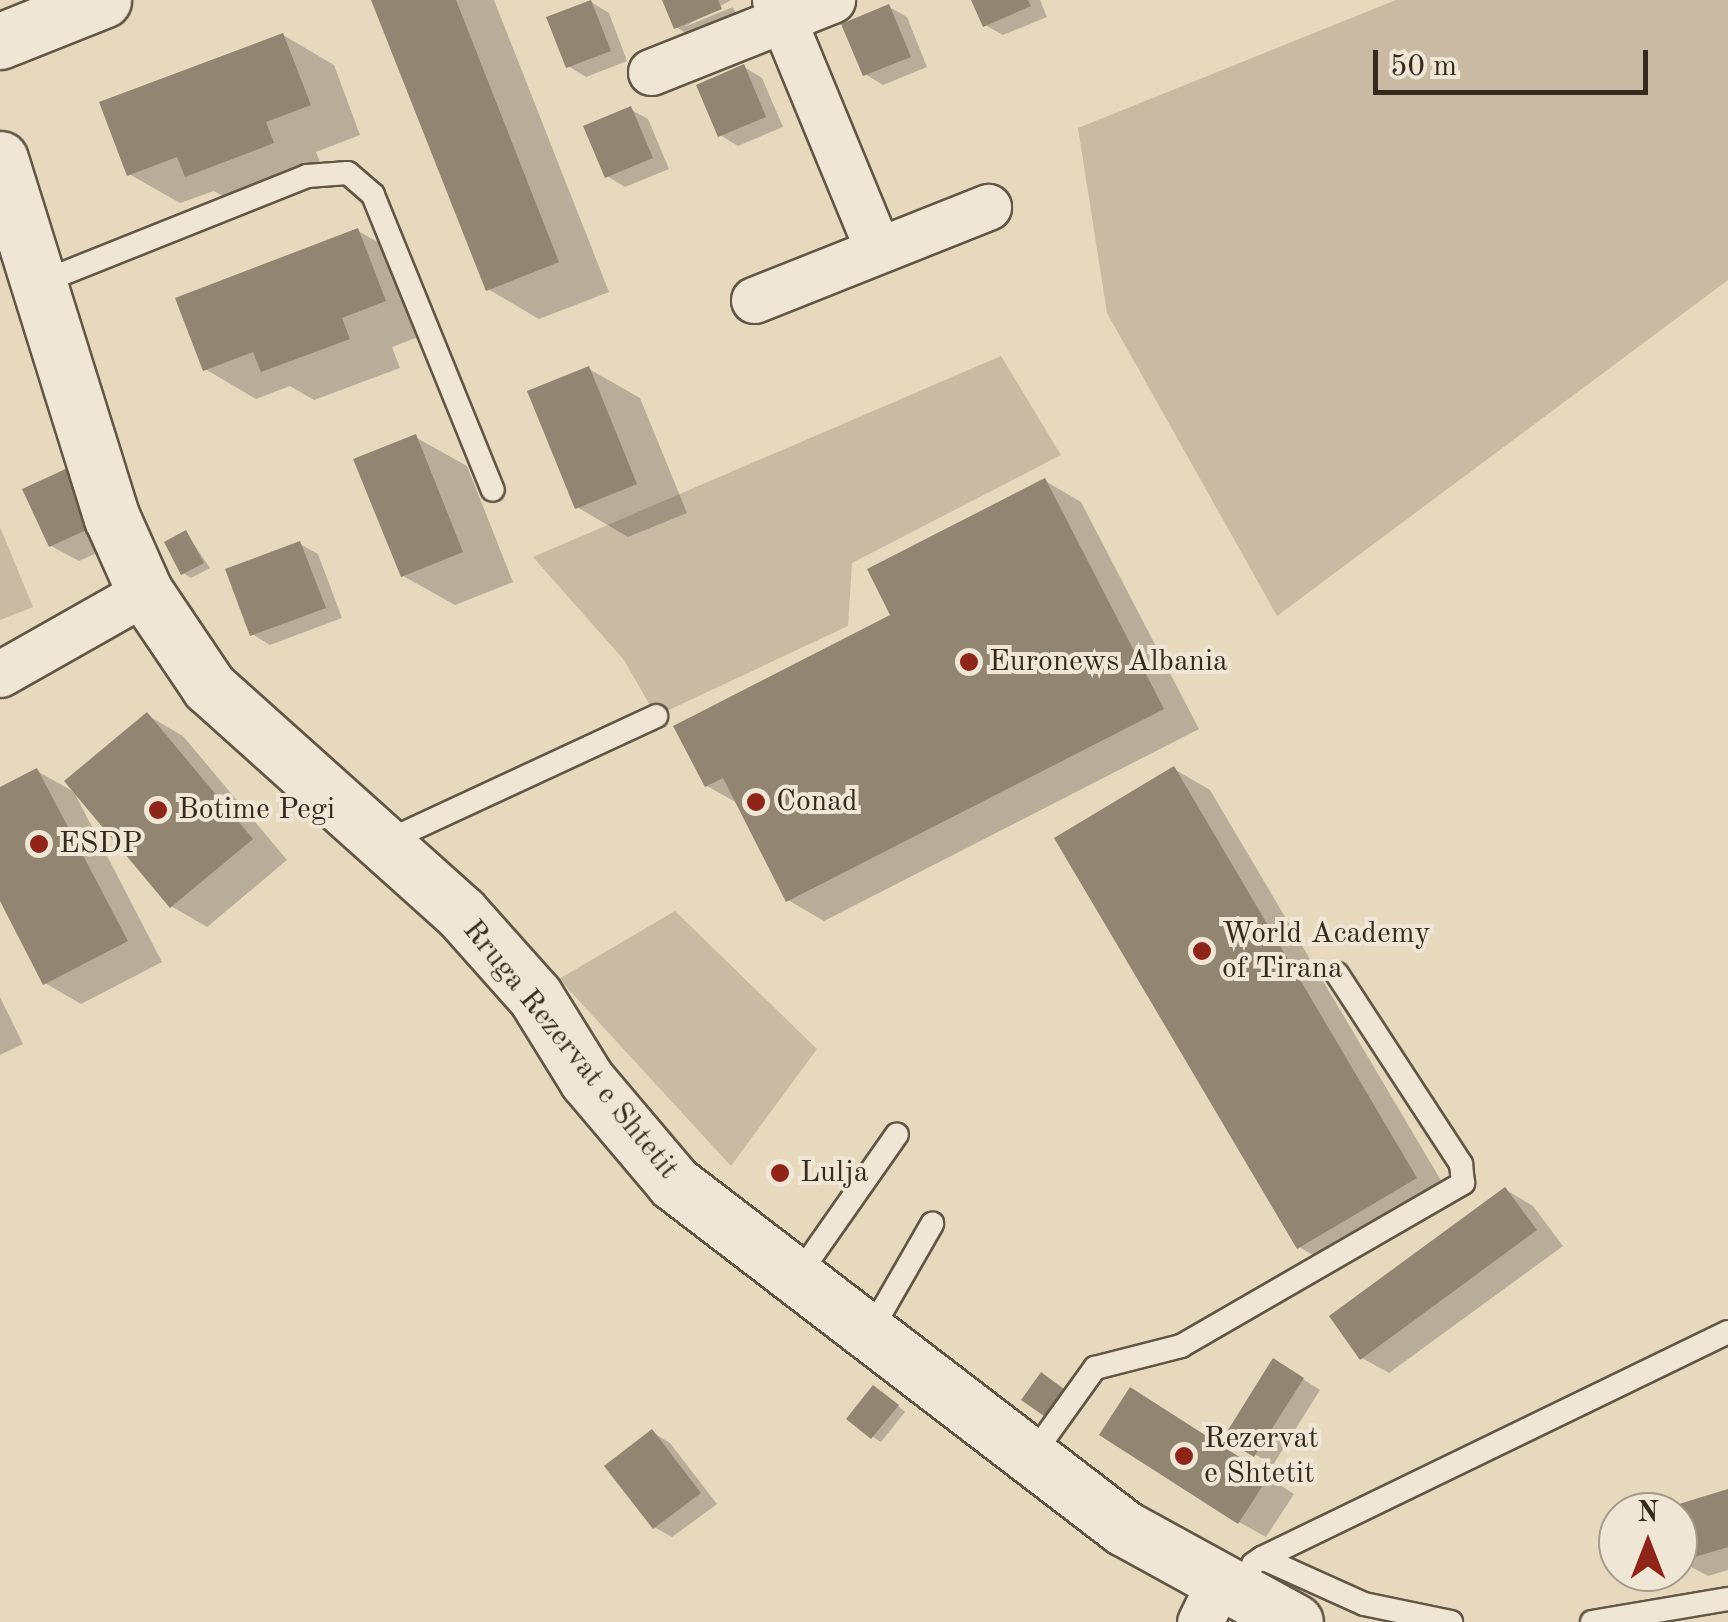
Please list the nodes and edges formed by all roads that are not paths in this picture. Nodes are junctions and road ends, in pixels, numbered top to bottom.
1 (103, 0) edge
2 (832, 0) edge
3 (779, 10) edge
4 (0, 41) edge
5 (652, 72) dead end
6 (0, 159) edge
7 (988, 207) dead end
8 (878, 250) junction
9 (37, 284) junction
10 (754, 300) dead end
11 (492, 490) dead end
12 (145, 592) junction
13 (0, 674) edge
14 (656, 716) dead end
15 (382, 843) junction
16 (1337, 974) dead end
17 (897, 1134) dead end
18 (932, 1224) dead end
19 (796, 1277) junction
20 (1728, 1332) edge
21 (868, 1335) junction
22 (1030, 1457) junction
23 (1233, 1582) edge
24 (1728, 1599) edge
25 (1295, 1622) edge
26 (1451, 1622) edge
27 (1592, 1622) edge

1 - 4 street
2 - 3 street
3 - 5 street
3 - 8 street
6 - 9 street, Rruga Rezervat e Shtetit
7 - 8 street
8 - 10 street
9 - 11 lane
9 - 12 street, Rruga Rezervat e Shtetit
12 - 13 street
12 - 15 street, Rruga Rezervat e Shtetit
14 - 15 lane
15 - 19 street, Rruga Rezervat e Shtetit
16 - 22 lane
17 - 19 lane
18 - 21 lane
19 - 21 street, Rruga Rezervat e Shtetit
20 - 23 lane
21 - 22 street, Rruga Rezervat e Shtetit
22 - 23 street, Rruga Rezervat e Shtetit
23 - 25 street
23 - 26 lane, Rruga Rezervat e Shtetit
24 - 27 lane

